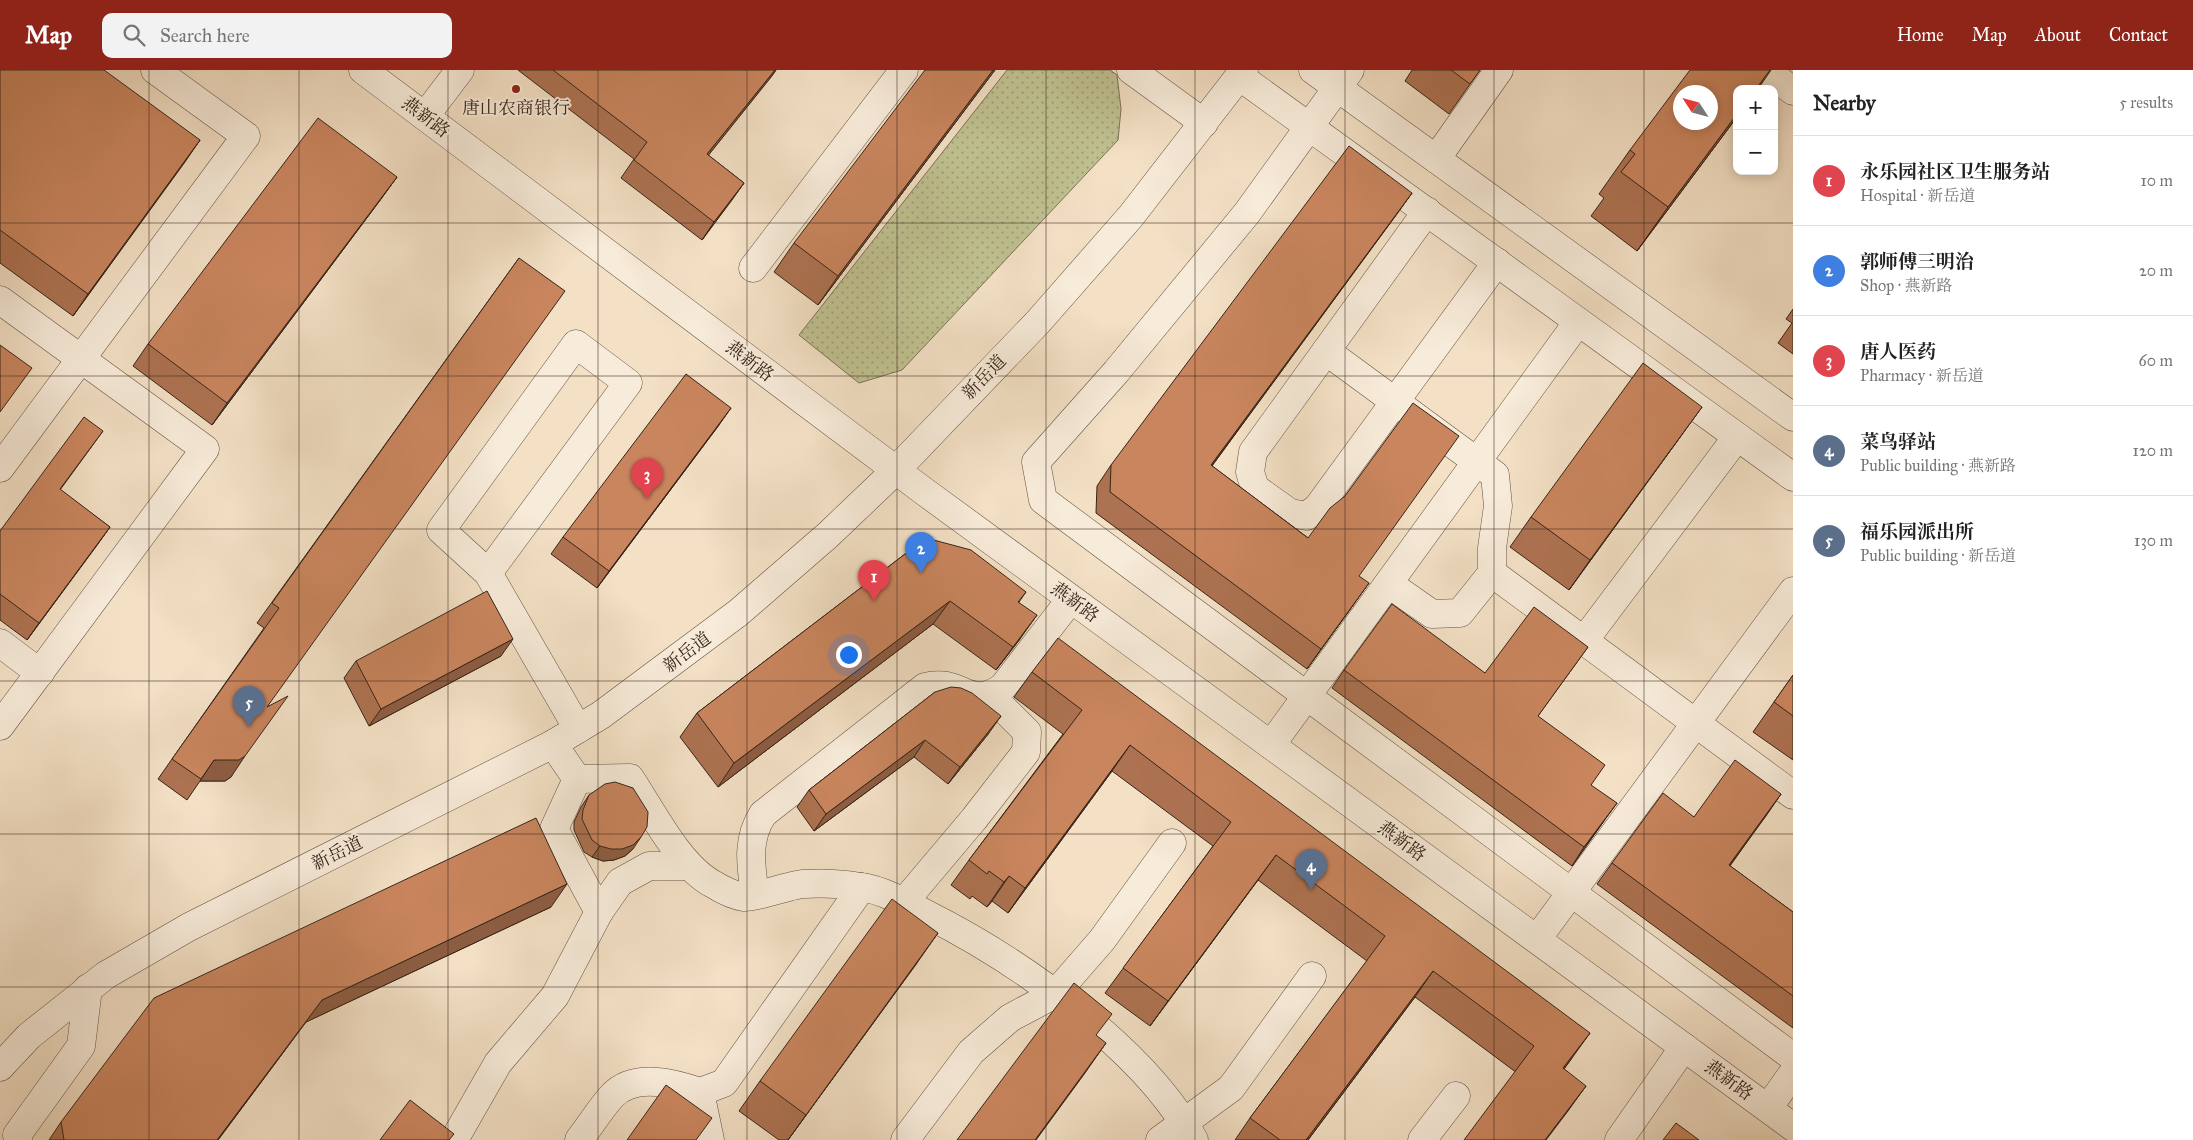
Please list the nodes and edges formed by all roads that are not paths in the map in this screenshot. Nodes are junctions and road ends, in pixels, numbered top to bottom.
1 (155, 70) edge
2 (362, 70) edge
3 (460, 70) edge
4 (904, 70) edge
5 (1131, 70) edge
6 (1313, 70) edge
7 (1499, 70) edge
8 (1765, 70) edge
9 (1242, 73) edge
10 (1343, 79) edge
11 (1793, 91) edge
12 (424, 116) junction
13 (1204, 123) junction
14 (1309, 127) junction
15 (1436, 159) junction
16 (1427, 211) junction
17 (1497, 262) junction
18 (753, 268) dead end
19 (0, 300) edge
20 (1578, 322) junction
21 (1326, 351) junction
22 (80, 359) junction
23 (1395, 401) junction
24 (1793, 417) edge
25 (1737, 437) junction
26 (1477, 461) junction
27 (0, 468) edge
28 (895, 471) junction
29 (1793, 477) edge
30 (488, 573) junction
31 (1492, 573) junction
32 (1389, 584) junction
33 (1793, 591) edge
34 (1071, 599) junction
35 (1583, 642) junction
36 (0, 643) edge
37 (40, 673) junction
38 (991, 696) junction
39 (1307, 696) junction
40 (1695, 724) junction
41 (0, 726) edge
42 (578, 729) junction
43 (553, 744) junction
44 (1272, 745) junction
45 (577, 779) junction
46 (1793, 795) edge
47 (1172, 844) dead end
48 (687, 866) junction
49 (862, 887) junction
50 (1572, 892) junction
51 (755, 895) junction
52 (904, 902) junction
53 (599, 912) junction
54 (1537, 939) junction
55 (1312, 976) dead end
56 (88, 988) junction
57 (1055, 994) junction
58 (1684, 1047) junction
59 (1793, 1057) edge
60 (0, 1067) edge
61 (1793, 1073) edge
62 (700, 1092) junction
63 (1456, 1096) dead end
64 (1768, 1108) junction
65 (1793, 1127) edge
66 (1190, 1131) edge
67 (18, 1140) edge
68 (454, 1140) edge
69 (579, 1140) edge
70 (710, 1140) edge
71 (905, 1140) edge
72 (1160, 1140) edge
73 (1422, 1140) edge
74 (1619, 1140) edge

1 - 22 street
2 - 12 street, 燕新路
3 - 12 street
4 - 18 street
5 - 13 street
6 - 10 street
7 - 15 street
8 - 11 street
9 - 13 street, 新岳道
9 - 14 street
10 - 14 street
10 - 15 street
12 - 28 street, 燕新路
13 - 28 street, 新岳道
14 - 16 street
14 - 39 street
15 - 24 street
16 - 17 street
16 - 21 street
17 - 20 street
17 - 23 street
19 - 22 street
20 - 25 street
20 - 26 street
21 - 23 street
21 - 23 street
22 - 27 street
22 - 37 street
23 - 26 street
25 - 29 street
25 - 35 street
26 - 31 street
26 - 32 street
28 - 34 street, 燕新路
28 - 42 street, 新岳道
30 - 30 street
30 - 42 street
31 - 32 street
31 - 35 street
32 - 39 street
33 - 40 street
34 - 38 street
34 - 44 street, 燕新路
35 - 40 street
36 - 37 street
37 - 41 street
38 - 51 street
38 - 52 street
39 - 44 street
39 - 50 street
40 - 46 street
40 - 50 street
42 - 43 street, 新岳道
43 - 45 street
43 - 56 street, 新岳道
44 - 54 street, 燕新路
45 - 48 street
45 - 53 street
47 - 57 street
48 - 51 street
48 - 53 street
49 - 51 street
49 - 52 street
49 - 62 street
50 - 54 street
50 - 59 street
52 - 57 street
53 - 68 street
54 - 58 street, 燕新路
55 - 66 street
56 - 60 street, 新岳道
56 - 67 street
57 - 66 street
57 - 71 street
58 - 64 street, 燕新路
58 - 74 street
61 - 64 street
62 - 69 street
62 - 70 street
63 - 73 street
64 - 65 street, 燕新路
66 - 72 street

